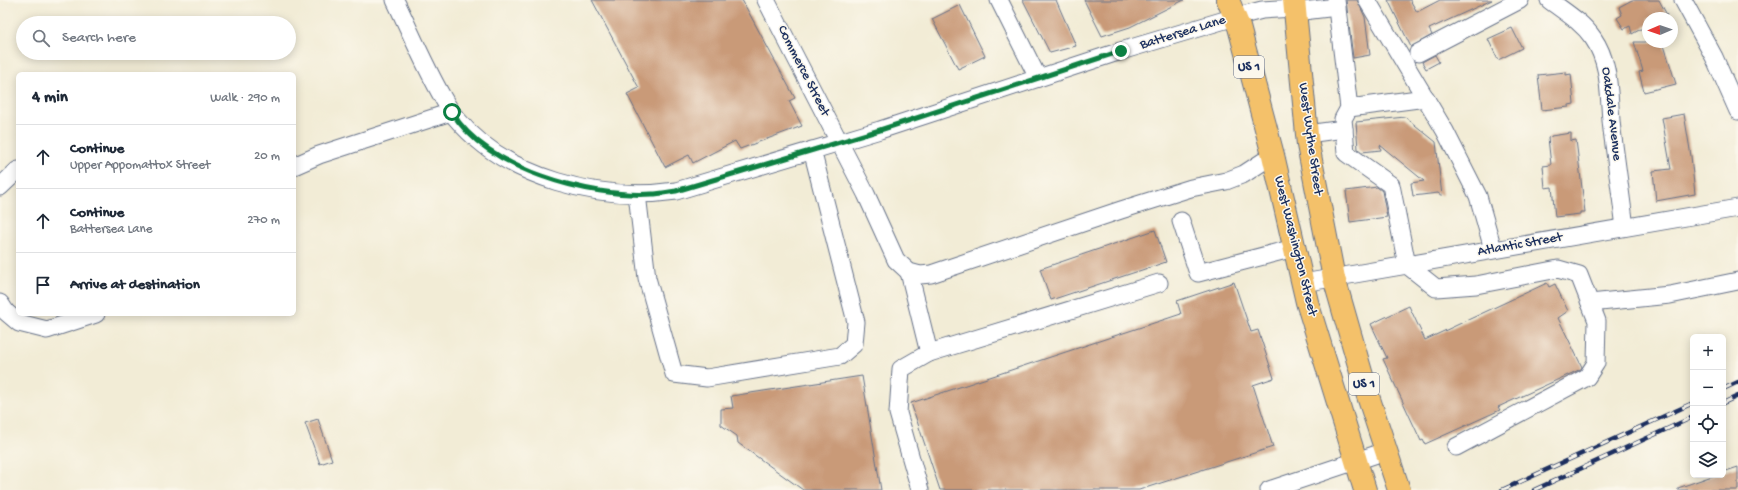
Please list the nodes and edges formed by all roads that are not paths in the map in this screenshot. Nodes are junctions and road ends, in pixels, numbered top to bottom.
1 (395, 0) edge
2 (766, 0) edge
3 (999, 0) edge
4 (1367, 0) edge
5 (1520, 0) edge
6 (1549, 0) edge
7 (1683, 0) edge
8 (1336, 4) edge
9 (1294, 7) edge
10 (1232, 8) edge
11 (1418, 53) dead end
12 (1038, 78) junction
13 (1426, 98) junction
14 (1349, 108) junction
15 (1738, 111) edge
16 (452, 112) junction
17 (1344, 129) junction
18 (1307, 134) junction
19 (840, 142) junction
20 (812, 150) junction
21 (1273, 156) junction
22 (296, 165) edge
23 (16, 172) edge
24 (0, 187) edge
25 (637, 194) junction
26 (1738, 208) edge
27 (1181, 221) dead end
28 (1625, 227) junction
29 (1294, 248) junction
30 (1493, 249) junction
31 (1407, 265) junction
32 (909, 272) junction
33 (1334, 278) junction
34 (1738, 281) edge
35 (1159, 283) dead end
36 (1303, 283) junction
37 (0, 303) edge
38 (1590, 303) junction
39 (90, 316) edge
40 (929, 353) junction
41 (1456, 446) dead end
42 (1386, 451) junction
43 (1355, 460) junction
44 (920, 490) edge
45 (1269, 490) edge
46 (1365, 490) edge
47 (1399, 490) edge

1 - 16 street, Battersea Lane
2 - 19 street, Commerce Street
3 - 12 street
4 - 13 street
5 - 11 street
6 - 28 street, Oakdale Avenue
7 - 15 street
8 - 9 street, Battersea Lane
8 - 14 street
9 - 10 street, Battersea Lane
9 - 18 main road, West Wythe Street / US 1
10 - 12 street, Battersea Lane
10 - 21 main road, West Washington Street / US 1
12 - 19 street, Battersea Lane
13 - 14 street
13 - 30 street
14 - 17 street
16 - 22 street
16 - 25 street, Battersea Lane
17 - 18 street
17 - 31 street
18 - 33 main road, West Wythe Street / US 1
19 - 20 street, Battersea Lane
19 - 32 street, Commerce Street
20 - 25 street, Battersea Lane
20 - 25 street
21 - 29 main road, West Washington Street / US 1
21 - 32 street
23 - 24 street
26 - 28 street, Atlantic Street
27 - 29 street
28 - 30 street, Atlantic Street
29 - 36 main road, West Washington Street / US 1
30 - 31 street, Atlantic Street
31 - 33 street, Atlantic Street
31 - 38 street
32 - 40 street
33 - 36 street, Atlantic Street
33 - 42 main road, US 1
34 - 38 street
35 - 40 street
36 - 43 main road, West Washington Street / US 1
37 - 39 street
38 - 41 street
40 - 44 street
42 - 43 street
42 - 47 main road, US 1
43 - 45 street
43 - 46 main road, West Washington Street / US 1

